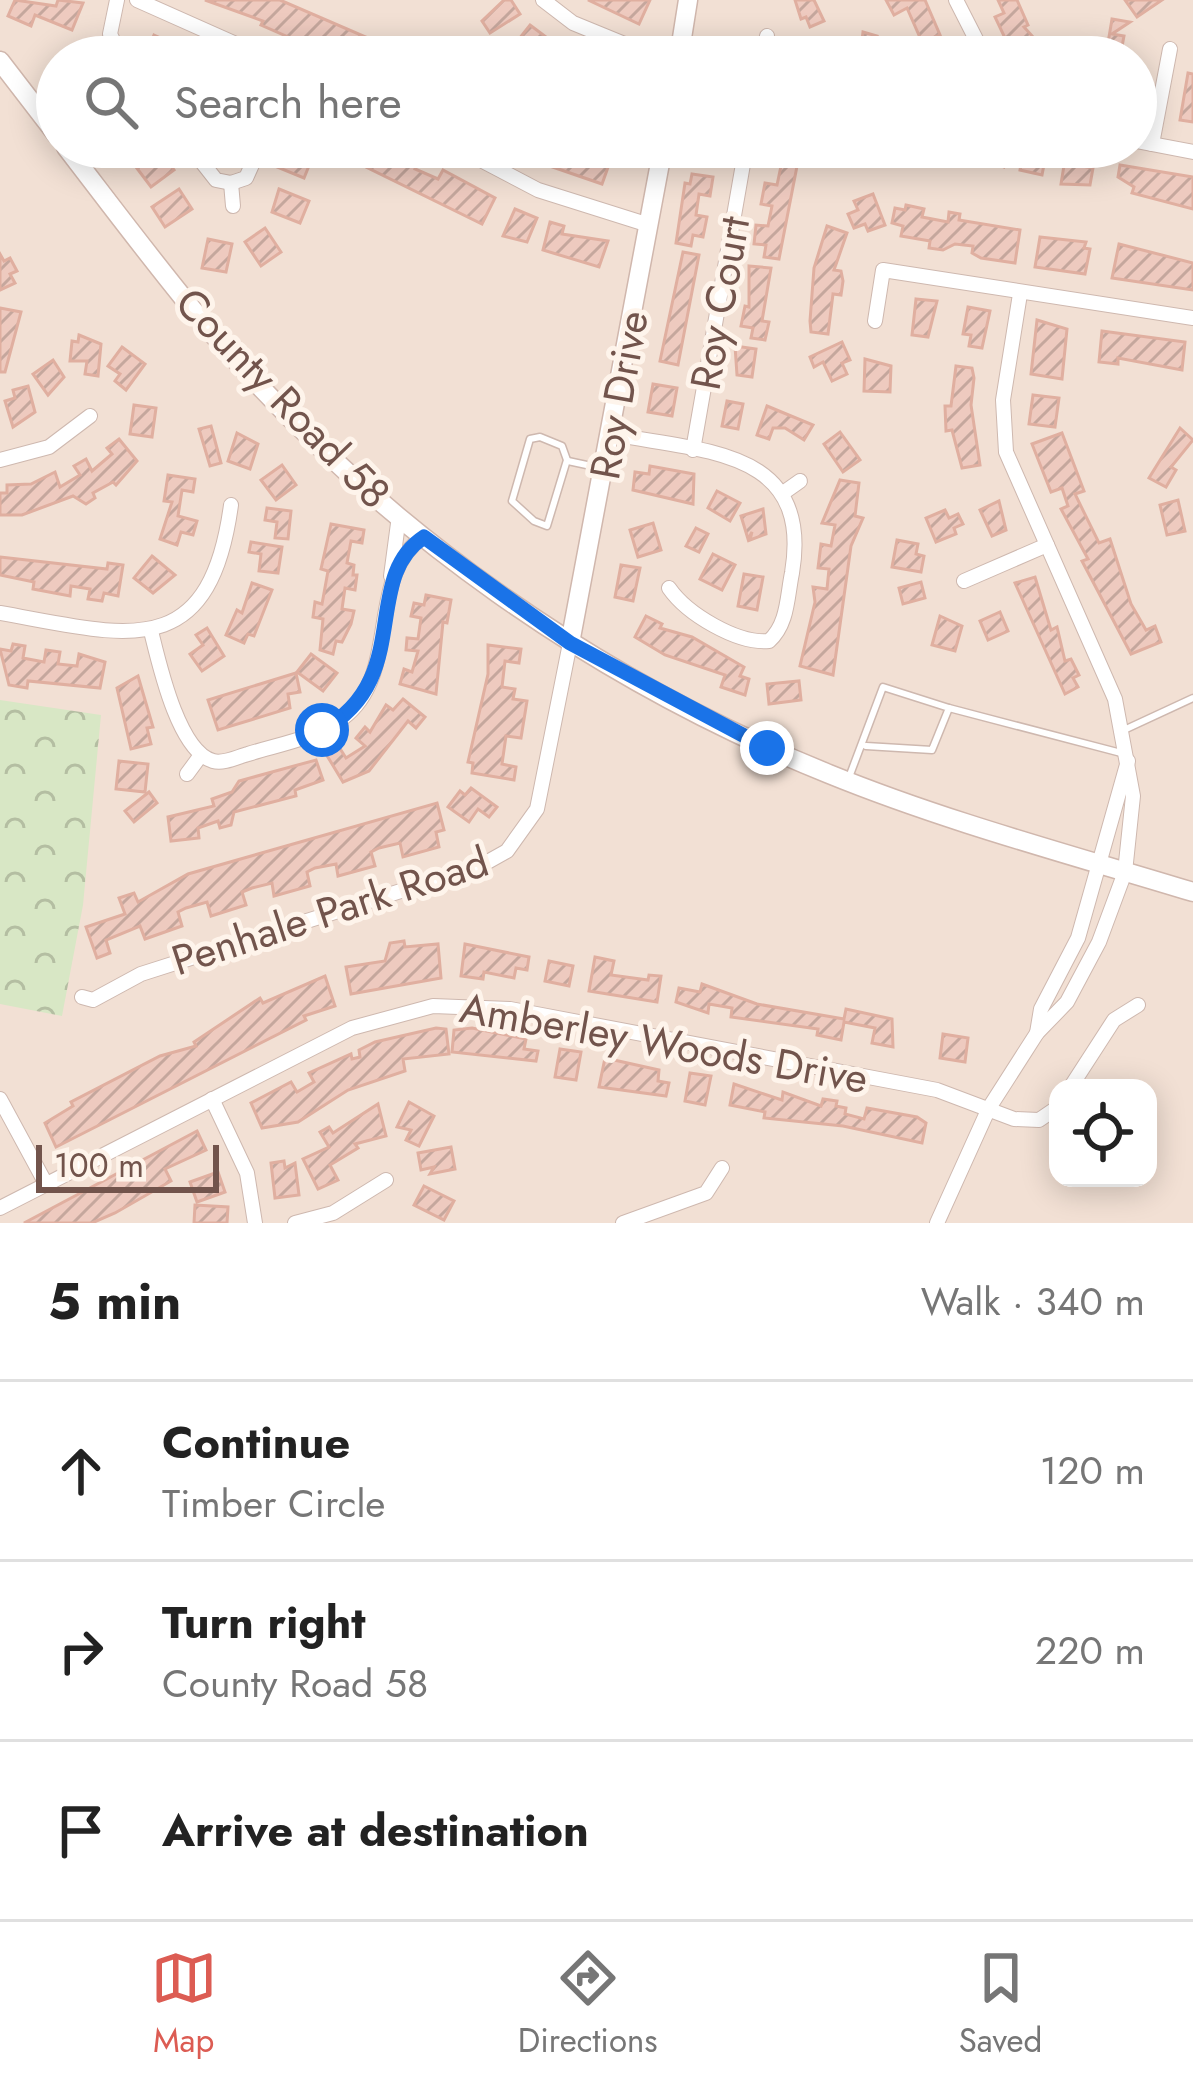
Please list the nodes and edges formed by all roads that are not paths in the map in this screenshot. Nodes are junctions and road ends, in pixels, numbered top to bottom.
1 (117, 0) edge
2 (137, 0) edge
3 (543, 0) edge
4 (688, 0) edge
5 (956, 0) edge
6 (111, 36) edge
7 (218, 36) edge
8 (606, 36) edge
9 (682, 36) edge
10 (972, 36) edge
11 (1170, 49) dead end
12 (0, 61) edge
13 (1157, 96) edge
14 (36, 108) edge
15 (1157, 145) edge
16 (1193, 152) edge
17 (83, 168) edge
18 (207, 168) edge
19 (251, 168) edge
20 (496, 168) edge
21 (659, 168) edge
22 (743, 168) edge
23 (232, 183) junction
24 (233, 206) dead end
25 (649, 225) junction
26 (1020, 294) junction
27 (1193, 318) edge
28 (875, 321) dead end
29 (90, 416) dead end
30 (612, 434) junction
31 (693, 450) junction
32 (0, 460) edge
33 (567, 460) junction
34 (606, 469) junction
35 (800, 481) dead end
36 (783, 494) junction
37 (231, 505) dead end
38 (399, 516) junction
39 (424, 537) junction
40 (1047, 545) junction
41 (964, 581) dead end
42 (669, 588) dead end
43 (392, 592) junction
44 (0, 613) edge
45 (151, 631) junction
46 (570, 643) junction
47 (1193, 698) edge
48 (949, 708) junction
49 (1124, 730) junction
50 (866, 746) junction
51 (201, 755) junction
52 (1128, 758) junction
53 (187, 774) dead end
54 (848, 782) junction
55 (1101, 864) junction
56 (1125, 872) junction
57 (1193, 892) edge
58 (82, 997) dead end
59 (1138, 1005) dead end
60 (1037, 1033) junction
61 (1076, 1079) edge
62 (0, 1099) edge
63 (212, 1100) junction
64 (989, 1108) junction
65 (1049, 1113) edge
66 (722, 1168) dead end
67 (386, 1180) dead end
68 (46, 1184) junction
69 (0, 1208) edge
70 (255, 1223) edge
71 (295, 1223) edge
72 (622, 1223) edge
73 (937, 1223) edge

1 - 6 street
2 - 7 street
3 - 8 street
4 - 9 street
5 - 10 street
11 - 13 street
12 - 14 street
15 - 16 street
17 - 38 street, County Road 58
18 - 23 street
19 - 23 street
20 - 25 street
21 - 25 street, Roy Drive
22 - 31 street, Roy Court
23 - 24 street
25 - 30 street, Roy Drive
26 - 27 street
26 - 28 street
26 - 40 street
29 - 32 street
30 - 31 street
30 - 34 street, Roy Drive
31 - 36 street
33 - 33 lane
33 - 34 lane
34 - 46 street, Roy Drive
35 - 36 street
36 - 42 street
37 - 45 street
38 - 39 street, County Road 58
38 - 43 street
39 - 43 street
39 - 46 street, County Road 58
40 - 41 street
40 - 49 street
43 - 51 street
44 - 45 street
45 - 51 street
46 - 54 street, County Road 58
46 - 58 street, Penhale Park Road
47 - 49 lane
48 - 50 lane
48 - 50 lane
48 - 52 lane
49 - 52 street
50 - 54 lane
51 - 53 street
52 - 55 street
52 - 56 street
54 - 55 street, County Road 58
55 - 56 street, County Road 58
55 - 60 street
56 - 57 street, County Road 58
56 - 60 street
59 - 61 street
60 - 64 street
62 - 68 street
63 - 64 street, Amberley Woods Drive
63 - 68 street, Amberley Woods Drive
63 - 70 street
64 - 65 street, Amberley Woods Drive
64 - 73 street
66 - 72 street
67 - 71 street
68 - 69 street, Amberley Woods Drive

